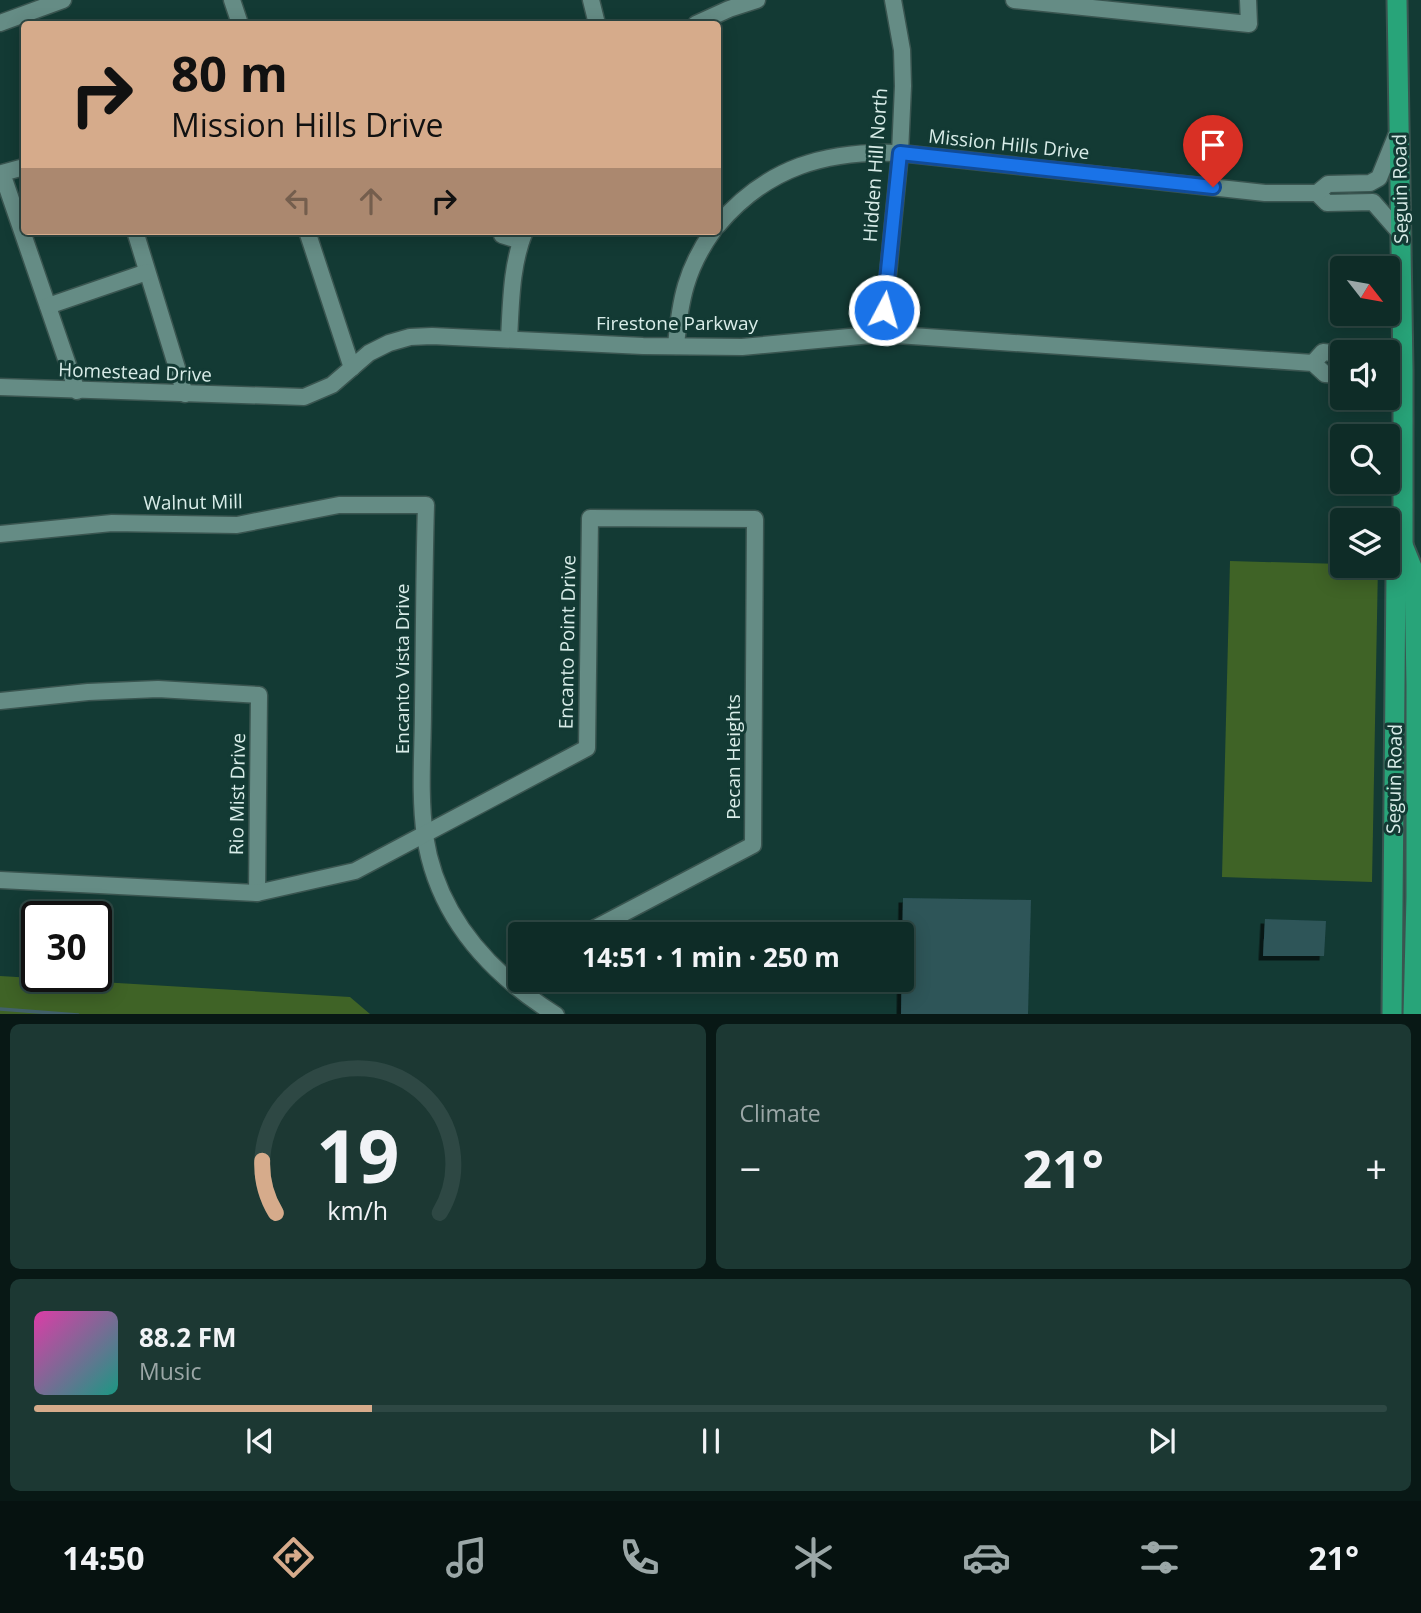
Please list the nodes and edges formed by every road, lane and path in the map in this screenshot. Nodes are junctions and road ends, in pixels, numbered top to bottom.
1 (63, 0) edge
2 (232, 0) edge
3 (591, 0) edge
4 (757, 0) edge
5 (893, 0) edge
6 (1014, 0) edge
7 (1248, 0) edge
8 (1397, 0) edge
9 (239, 21) edge
10 (596, 21) edge
11 (702, 21) edge
12 (0, 23) edge
13 (1399, 127) junction
14 (900, 153) junction
15 (21, 168) edge
16 (1, 171) edge
17 (1317, 193) junction
18 (721, 222) edge
19 (21, 228) edge
20 (1401, 234) junction
21 (23, 235) edge
22 (136, 235) edge
23 (308, 235) edge
24 (502, 235) dead end
25 (711, 235) edge
26 (523, 236) edge
27 (147, 272) junction
28 (48, 306) junction
29 (881, 334) junction
30 (509, 339) junction
31 (1396, 340) edge
32 (676, 346) junction
33 (1330, 353) edge
34 (1313, 363) junction
35 (352, 368) junction
36 (1330, 374) edge
37 (0, 387) edge
38 (77, 391) junction
39 (185, 394) junction
40 (268, 396) joint
41 (1397, 410) edge
42 (426, 505) joint
43 (755, 519) joint
44 (0, 534) edge
45 (1403, 545) junction
46 (0, 701) edge
47 (425, 833) junction
48 (1394, 847) junction
49 (0, 880) edge
50 (257, 893) junction
51 (1419, 897) edge
52 (606, 922) edge
53 (1393, 951) junction
54 (508, 974) edge
55 (532, 992) edge
56 (556, 1014) edge
57 (1392, 1014) edge
58 (1413, 1014) edge

1 - 12 street
2 - 9 street
3 - 10 street
4 - 11 street
5 - 14 street, Hidden Hill North
6 - 7 street
8 - 13 main road, Seguin Road
13 - 17 street, Mission Hills Drive
13 - 20 main road, Seguin Road
14 - 17 street, Mission Hills Drive
14 - 18 street, Mission Hills Drive
14 - 29 street, Hidden Hill North
15 - 16 street
16 - 19 street
17 - 20 street, Mission Hills Drive
20 - 31 main road, Seguin Road
21 - 28 street
22 - 27 street
23 - 35 street
24 - 26 street
25 - 32 street
26 - 30 street
27 - 28 street
27 - 39 street
28 - 38 street
29 - 32 street, Firestone Parkway
29 - 34 street, Firestone Parkway
30 - 32 street, Firestone Parkway
30 - 35 street, Firestone Parkway
33 - 34 street, Firestone Parkway
34 - 36 street, Firestone Parkway
35 - 40 street, Firestone Parkway
37 - 38 street, Homestead Drive
38 - 39 street, Homestead Drive
39 - 40 street, Homestead Drive
41 - 45 main road, Seguin Road
42 - 44 street, Walnut Mill
42 - 47 street, Encanto Vista Drive
43 - 47 street, Encanto Point Drive
43 - 52 street, Pecan Heights
45 - 48 main road, Seguin Road
45 - 51 main road, Seguin Road
46 - 50 street, Rio Mist Drive
47 - 50 street, Encanto Point Drive
47 - 54 street
48 - 51 main road
48 - 53 main road, Seguin Road
49 - 50 street, Encanto Point Drive
51 - 53 main road
51 - 58 main road, Seguin Road
53 - 57 main road, Seguin Road
55 - 56 street

